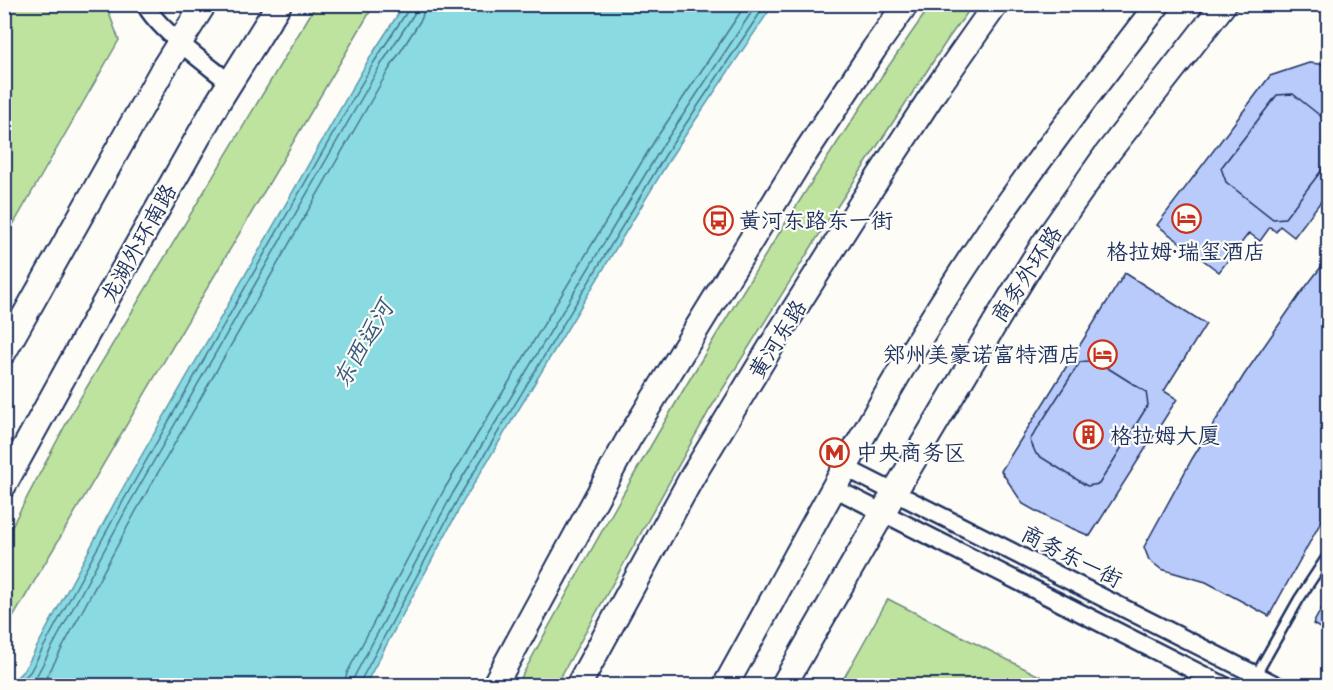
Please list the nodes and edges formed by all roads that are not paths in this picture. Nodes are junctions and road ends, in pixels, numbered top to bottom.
1 (146, 4) edge
2 (204, 4) edge
3 (279, 4) edge
4 (906, 4) edge
5 (996, 4) edge
6 (1158, 4) edge
7 (1224, 4) edge
8 (180, 42) junction
9 (230, 83) junction
10 (4, 352) edge
11 (840, 478) junction
12 (4, 485) edge
13 (895, 492) junction
14 (883, 513) junction
15 (1329, 555) edge
16 (1256, 675) junction
17 (494, 686) edge
18 (578, 686) edge
19 (725, 686) edge
20 (783, 686) edge
21 (1224, 686) edge
22 (1278, 686) edge

1 - 8 street
2 - 8 main road
3 - 9 main road, 龙湖外环南路
4 - 17 main road
5 - 18 main road, 黄河东路
6 - 11 main road
7 - 13 main road, 商务外环路
8 - 9 street
8 - 10 main road
9 - 12 main road, 龙湖外环南路
11 - 13 street, 商务东一街
11 - 14 street, 商务东一街
11 - 19 main road
13 - 14 main road, 商务外环路
13 - 16 street, 商务东一街
14 - 20 main road, 商务外环路
14 - 21 street, 商务东一街
15 - 16 lane
16 - 22 street, 商务东一街

